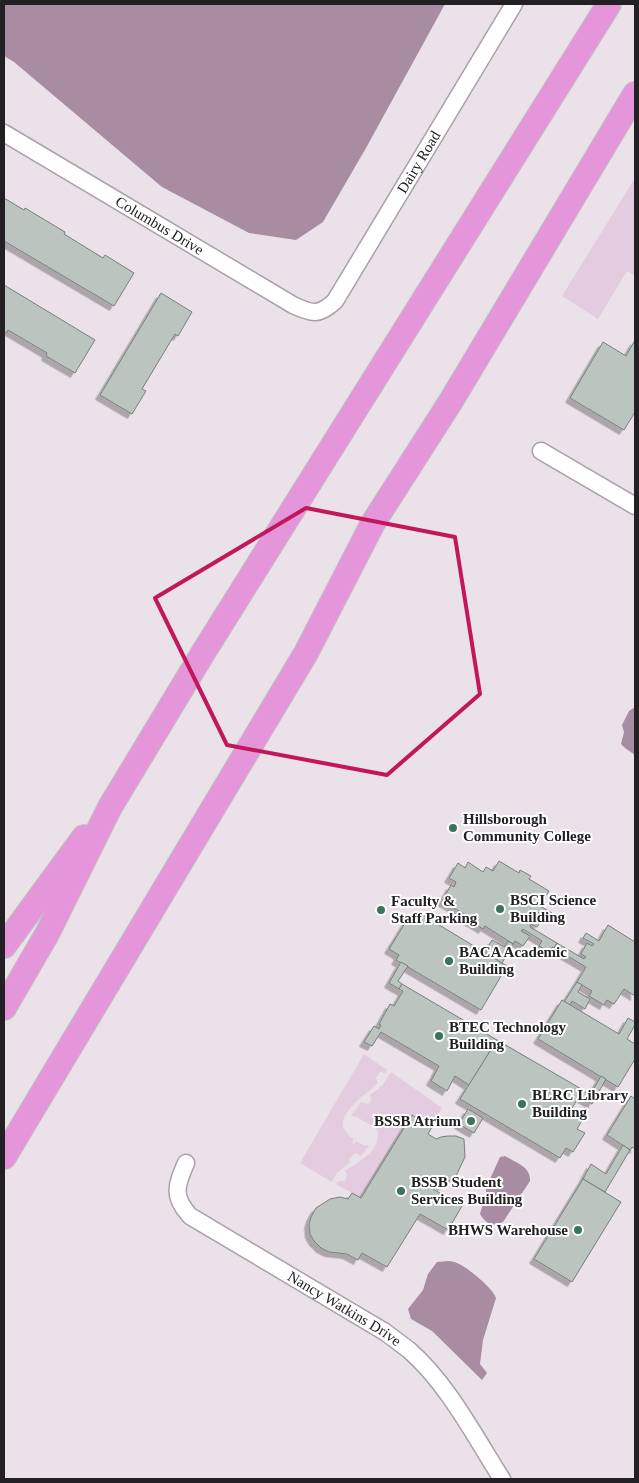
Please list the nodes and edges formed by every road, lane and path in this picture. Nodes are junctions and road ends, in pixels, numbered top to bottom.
1 (514, 4) edge
2 (609, 4) edge
3 (635, 94) edge
4 (4, 133) edge
5 (317, 313) joint
6 (541, 451) dead end
7 (635, 506) edge
8 (110, 807) junction
9 (4, 946) edge
10 (4, 1008) edge
11 (4, 1156) edge
12 (186, 1163) dead end
13 (502, 1479) edge

1 - 5 street, Dairy Road
2 - 8 highway
3 - 11 highway
4 - 5 street, Columbus Drive
6 - 7 street
8 - 9 highway
8 - 10 highway
12 - 13 street, Nancy Watkins Drive

